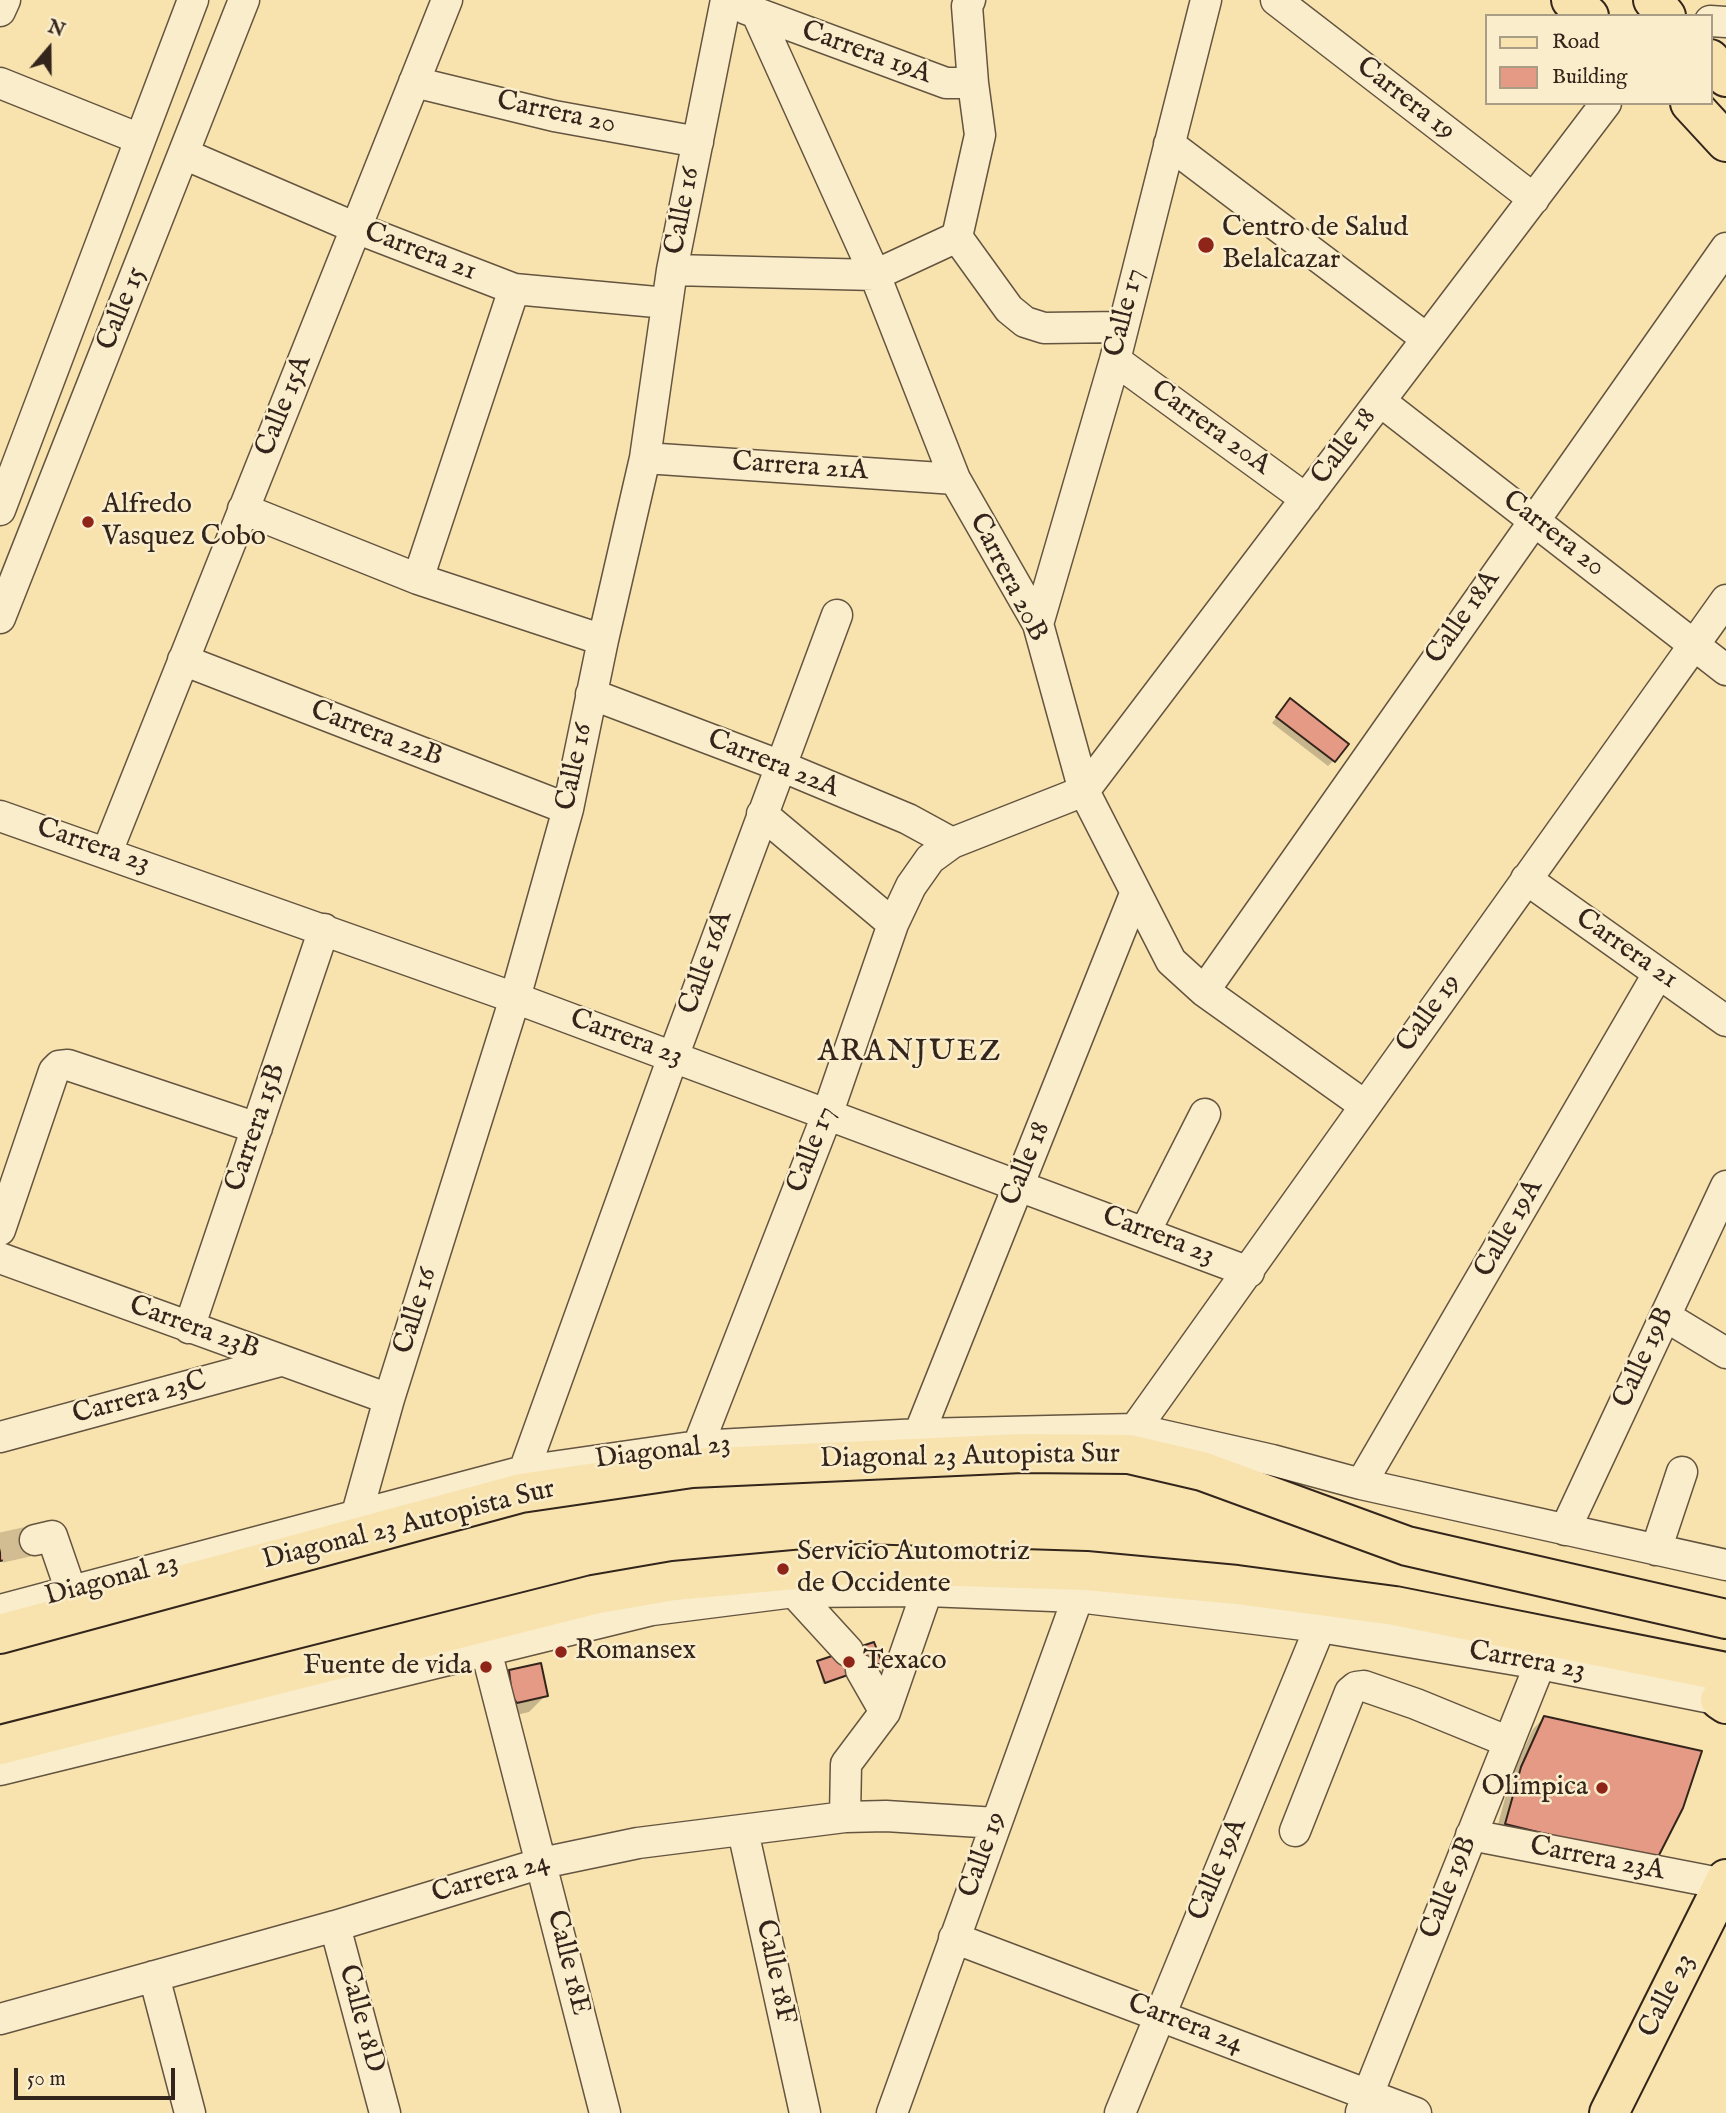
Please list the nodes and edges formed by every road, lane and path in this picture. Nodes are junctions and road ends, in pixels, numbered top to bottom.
1 (5, 0) edge
2 (193, 0) edge
3 (244, 0) edge
4 (447, 0) edge
5 (725, 0) edge
6 (970, 0) edge
7 (1206, 0) edge
8 (1276, 0) edge
9 (1571, 0) edge
10 (1588, 0) edge
11 (1634, 0) edge
12 (1653, 0) edge
13 (0, 11) edge
14 (757, 14) junction
15 (1587, 14) edge
16 (1604, 14) edge
17 (1647, 14) edge
18 (1666, 14) edge
19 (1712, 61) edge
20 (1726, 77) edge
21 (414, 82) junction
22 (1712, 82) edge
23 (0, 83) edge
24 (973, 83) junction
25 (1726, 98) edge
26 (1604, 105) edge
27 (1692, 105) edge
28 (1706, 105) edge
29 (1726, 128) edge
30 (140, 139) junction
31 (698, 142) junction
32 (1726, 142) edge
33 (1169, 144) junction
34 (184, 154) junction
35 (1534, 199) junction
36 (356, 228) junction
37 (957, 237) junction
38 (1726, 248) edge
39 (672, 270) junction
40 (875, 275) junction
41 (514, 289) junction
42 (667, 303) junction
43 (1123, 327) junction
44 (1427, 339) junction
45 (1115, 360) junction
46 (1380, 401) junction
47 (645, 458) junction
48 (6, 476) edge
49 (955, 479) junction
50 (1306, 499) junction
51 (243, 509) junction
52 (0, 510) edge
53 (1533, 519) junction
54 (418, 579) junction
55 (1726, 600) edge
56 (837, 615) dead end
57 (0, 618) edge
58 (1038, 624) junction
59 (603, 640) junction
60 (1695, 646) junction
61 (183, 660) junction
62 (1726, 670) edge
63 (591, 694) junction
64 (781, 766) junction
65 (1084, 791) junction
66 (568, 809) junction
67 (762, 814) junction
68 (0, 816) edge
69 (952, 842) junction
70 (107, 852) junction
71 (1527, 879) junction
72 (1135, 894) junction
73 (893, 924) junction
74 (324, 929) junction
75 (1658, 974) junction
76 (1204, 991) junction
77 (515, 998) junction
78 (1726, 1021) edge
79 (673, 1057) junction
80 (1364, 1105) junction
81 (1205, 1114) dead end
82 (827, 1115) junction
83 (257, 1129) junction
84 (1019, 1186) junction
85 (1726, 1186) edge
86 (0, 1230) edge
87 (1145, 1232) junction
88 (0, 1258) edge
89 (1249, 1272) junction
90 (1665, 1316) junction
91 (189, 1328) junction
92 (1726, 1353) edge
93 (281, 1361) junction
94 (389, 1399) junction
95 (919, 1434) junction
96 (0, 1437) edge
97 (1132, 1441) junction
98 (698, 1446) junction
99 (524, 1471) junction
100 (1682, 1472) dead end
101 (1361, 1484) junction
102 (356, 1517) junction
103 (1565, 1530) junction
104 (35, 1540) tunnel mouth
105 (1656, 1550) junction
106 (1726, 1565) edge
107 (1082, 1584) junction
108 (71, 1591) junction
109 (928, 1591) junction
110 (794, 1592) junction
111 (593, 1595) junction
112 (652, 1610) junction
113 (0, 1611) edge
114 (1726, 1619) edge
115 (1320, 1628) junction
116 (0, 1634) edge
117 (542, 1635) junction
118 (486, 1650) junction
119 (1540, 1664) junction
120 (1725, 1694) edge
121 (885, 1712) junction
122 (1509, 1742) junction
123 (0, 1745) edge
124 (0, 1770) edge
125 (845, 1817) junction
126 (996, 1824) junction
127 (743, 1830) junction
128 (1295, 1831) dead end
129 (1471, 1835) junction
130 (542, 1863) junction
131 (1725, 1881) edge
132 (335, 1926) junction
133 (954, 1938) junction
134 (154, 1976) junction
135 (1159, 2015) junction
136 (0, 2019) edge
137 (1364, 2104) edge
138 (190, 2113) edge
139 (385, 2113) edge
140 (605, 2113) edge
141 (805, 2113) edge
142 (892, 2113) edge
143 (1120, 2113) edge
144 (1416, 2113) edge
145 (1609, 2113) edge

1 - 13 street
2 - 30 street, Calle 15
3 - 34 street, Calle 15
4 - 21 street, Calle 15A
5 - 14 street, Carrera 19A
5 - 31 street, Calle 16
6 - 24 street
7 - 33 street, Calle 17
8 - 35 street, Carrera 19
9 - 15 main road
10 - 16 street
11 - 17 street
12 - 18 main road
14 - 24 street, Carrera 19A
14 - 40 street, Carrera 20B
19 - 20 main road
21 - 31 street, Carrera 20
21 - 36 street, Calle 15A
22 - 25 street
23 - 30 street
24 - 37 street
26 - 35 street, Calle 18
27 - 32 main road
28 - 29 street
30 - 48 street, Calle 15
31 - 39 street, Calle 16
33 - 43 street, Calle 17
33 - 44 street
34 - 36 street, Carrera 21
34 - 57 street, Calle 15
35 - 44 street, Calle 18
36 - 41 street, Carrera 21
36 - 51 street, Calle 15A
37 - 40 street
37 - 43 street
38 - 53 street, Calle 18A
39 - 40 street
39 - 42 street, Calle 16
40 - 49 street, Carrera 20B
41 - 42 street, Carrera 21
41 - 54 street
42 - 47 street, Calle 16
43 - 45 street, Calle 17
44 - 46 street, Calle 18
45 - 50 street, Carrera 20A
45 - 58 street, Calle 17
46 - 50 street, Calle 18
46 - 53 street, Carrera 20
47 - 49 street, Carrera 21A
47 - 59 street, Calle 16
48 - 52 street, Calle 15
49 - 58 street, Carrera 20B
50 - 65 street, Calle 18
51 - 54 street
51 - 61 street, Calle 15A
53 - 60 street, Carrera 20
53 - 76 street, Calle 18A
54 - 59 street
55 - 60 street, Calle 19
56 - 64 street, Calle 16A
58 - 65 street, Carrera 20B
59 - 63 street, Calle 16
60 - 62 street, Carrera 20
60 - 71 street, Calle 19
61 - 66 street, Carrera 22B
61 - 70 street, Calle 15A
63 - 64 street, Carrera 22A
63 - 66 street, Calle 16
64 - 67 street, Calle 16A
64 - 69 street, Carrera 22A
65 - 69 street, Calle 17
65 - 72 street, Carrera 20B
66 - 77 street, Calle 16
67 - 73 street
67 - 79 street, Calle 16A
68 - 70 street, Carrera 23
69 - 73 street, Calle 17
70 - 74 street, Carrera 23
71 - 75 street, Carrera 21
71 - 80 street, Calle 19
72 - 76 street, Carrera 20B
72 - 84 street, Calle 18
73 - 82 street, Calle 17
74 - 77 street, Carrera 23
74 - 83 street, Carrera 15B
75 - 78 street, Carrera 21
75 - 101 street, Calle 19A
76 - 80 street, Carrera 20B
77 - 79 street, Carrera 23
77 - 94 street, Calle 16
79 - 82 street, Carrera 23
79 - 99 street, Calle 16A
80 - 89 street, Calle 19
81 - 87 street
82 - 84 street, Carrera 23
82 - 98 street, Calle 17
83 - 86 street
83 - 91 street, Carrera 15B
84 - 87 street, Carrera 23
84 - 95 street, Calle 18
85 - 90 street, Calle 19B
87 - 89 street, Carrera 23
88 - 91 street, Carrera 23B
89 - 97 street, Calle 19
90 - 92 street
90 - 103 street, Calle 19B
91 - 93 street, Carrera 23B
93 - 94 street, Carrera 23B
93 - 96 street, Carrera 23C
94 - 102 street, Calle 16
95 - 97 street, Diagonal 23
95 - 98 street, Diagonal 23
97 - 101 street
97 - 114 main road, Diagonal 23 Autopista Sur
97 - 116 main road, Diagonal 23 Autopista Sur
98 - 99 street, Diagonal 23
99 - 102 street, Diagonal 23
100 - 105 street
101 - 103 street
102 - 108 street, Diagonal 23
103 - 105 street
104 - 108 street
105 - 106 street
107 - 109 street
107 - 111 main road
107 - 115 street, Carrera 23
107 - 120 main road, Carrera 23
107 - 126 street, Calle 19
108 - 113 street, Diagonal 23
109 - 110 street
109 - 121 street
110 - 112 street
110 - 121 street
111 - 112 main road
111 - 117 main road
111 - 123 main road
112 - 117 street
115 - 119 street, Carrera 23
115 - 135 street, Calle 19A
117 - 118 street
118 - 124 street
118 - 130 street, Calle 18E
119 - 120 street, Carrera 23
119 - 122 street, Calle 19B
121 - 125 street
122 - 128 street
122 - 129 street, Calle 19B
125 - 126 street, Carrera 24
125 - 127 street, Carrera 24
126 - 133 street, Calle 19
127 - 130 street, Carrera 24
127 - 141 street, Calle 18F
129 - 131 street, Carrera 23A
129 - 137 street, Calle 19B
130 - 132 street, Carrera 24
130 - 140 street, Calle 18E
131 - 145 main road, Calle 23
132 - 134 street, Carrera 24
132 - 139 street, Calle 18D
133 - 135 street, Carrera 24
133 - 142 street, Calle 19
134 - 136 street, Carrera 24
134 - 138 street
135 - 137 street, Carrera 24
135 - 143 street, Calle 19A
137 - 144 street, Carrera 24

